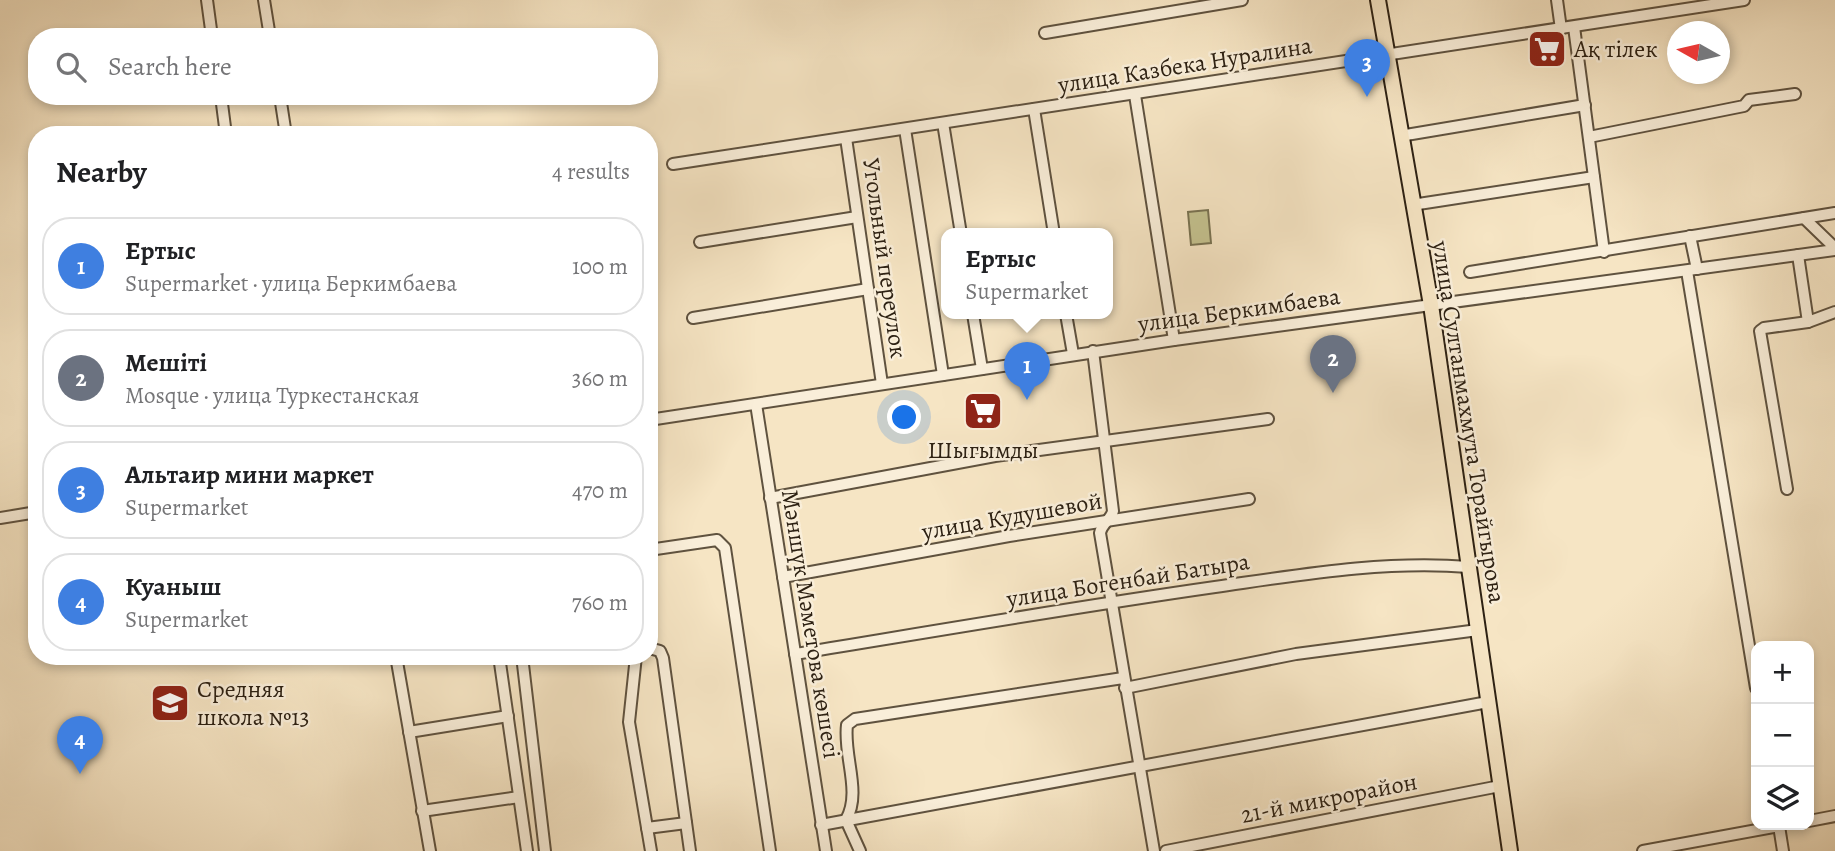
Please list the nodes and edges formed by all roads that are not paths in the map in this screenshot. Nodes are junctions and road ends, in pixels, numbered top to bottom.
1 (207, 0) edge
2 (264, 0) edge
3 (1242, 0) edge
4 (1378, 0) edge
5 (1557, 0) edge
6 (1657, 0) edge
7 (1744, 0) edge
8 (1660, 13) junction
9 (1574, 27) junction
10 (211, 28) edge
11 (269, 28) edge
12 (1561, 29) junction
13 (1045, 33) dead end
14 (1387, 55) junction
15 (1795, 94) dead end
16 (1135, 95) junction
17 (222, 105) edge
18 (281, 105) edge
19 (1585, 105) junction
20 (1034, 109) junction
21 (943, 123) junction
22 (225, 126) edge
23 (285, 126) edge
24 (905, 129) junction
25 (1400, 136) junction
26 (1589, 137) junction
27 (846, 138) junction
28 (673, 164) dead end
29 (1594, 177) junction
30 (1412, 205) junction
31 (1835, 213) edge
32 (857, 217) junction
33 (1804, 218) junction
34 (960, 228) edge
35 (1053, 228) edge
36 (1690, 236) junction
37 (700, 242) dead end
38 (1835, 249) edge
39 (1604, 251) junction
40 (1798, 255) junction
41 (1692, 270) junction
42 (1470, 272) dead end
43 (868, 289) junction
44 (1431, 305) junction
45 (1835, 312) edge
46 (693, 318) dead end
47 (974, 319) edge
48 (1067, 319) edge
49 (1808, 322) junction
50 (1174, 340) junction
51 (1093, 351) junction
52 (1073, 355) junction
53 (982, 369) junction
54 (943, 375) junction
55 (882, 384) junction
56 (756, 404) junction
57 (658, 419) edge
58 (1268, 419) dead end
59 (1104, 442) junction
60 (1787, 489) dead end
61 (771, 498) junction
62 (1249, 499) dead end
63 (28, 513) edge
64 (0, 518) edge
65 (1110, 520) junction
66 (658, 549) edge
67 (1469, 567) junction
68 (783, 578) junction
69 (1111, 602) junction
70 (1478, 630) junction
71 (658, 650) edge
72 (795, 654) junction
73 (1751, 655) edge
74 (398, 665) edge
75 (500, 665) edge
76 (523, 665) edge
77 (635, 665) edge
78 (1124, 683) junction
79 (1488, 702) junction
80 (508, 716) junction
81 (409, 732) junction
82 (1139, 767) junction
83 (1500, 786) junction
84 (519, 797) junction
85 (422, 811) junction
86 (1835, 816) edge
87 (846, 820) junction
88 (1814, 820) edge
89 (686, 824) junction
90 (821, 825) junction
91 (647, 828) junction
92 (1754, 830) edge
93 (1781, 830) edge
94 (430, 851) edge
95 (527, 851) edge
96 (545, 851) edge
97 (651, 851) edge
98 (690, 851) edge
99 (771, 851) edge
100 (825, 851) edge
101 (860, 851) edge
102 (1154, 851) edge
103 (1166, 851) edge
104 (1510, 851) edge
105 (1643, 851) edge
106 (1783, 851) edge

1 - 10 street
2 - 11 street
3 - 13 street
4 - 14 main road, улица Султанмахмута Торайгырова
5 - 12 street
6 - 8 street
7 - 8 street, улица Казбека Нуралина
8 - 9 street, улица Казбека Нуралина
9 - 12 street, улица Казбека Нуралина
9 - 19 street
12 - 14 street, улица Казбека Нуралина
14 - 16 street, улица Казбека Нуралина
14 - 25 main road, улица Султанмахмута Торайгырова
15 - 26 street
16 - 20 street, улица Казбека Нуралина
16 - 50 street
17 - 22 street
18 - 23 street
19 - 25 street
19 - 26 street
20 - 21 street, улица Казбека Нуралина
20 - 35 street
21 - 24 street, улица Казбека Нуралина
21 - 34 street
24 - 27 street, улица Казбека Нуралина
24 - 54 street
25 - 30 main road, улица Султанмахмута Торайгырова
26 - 29 street
27 - 28 street, улица Казбека Нуралина
27 - 32 street, Угольный переулок
29 - 30 street
29 - 39 street
30 - 44 main road, улица Султанмахмута Торайгырова
31 - 33 street
32 - 37 street
32 - 43 street, Угольный переулок
33 - 36 street
33 - 38 street
36 - 39 street
36 - 41 street
38 - 40 street, улица Беркимбаева
39 - 42 street
40 - 41 street, улица Беркимбаева
40 - 49 street
41 - 44 street, улица Беркимбаева
41 - 73 street
43 - 46 street
43 - 55 street, Угольный переулок
44 - 50 street, улица Беркимбаева
44 - 67 main road, улица Султанмахмута Торайгырова
45 - 49 street
47 - 53 street
48 - 52 street
49 - 60 street
50 - 51 street, улица Беркимбаева
51 - 52 street, улица Беркимбаева
51 - 59 street
52 - 53 street, улица Беркимбаева
53 - 54 street, улица Беркимбаева
54 - 55 street, улица Беркимбаева
55 - 56 street, улица Беркимбаева
56 - 57 street, улица Беркимбаева
56 - 61 street, Мәншүк Мәметова көшесі
58 - 59 street
59 - 61 street
59 - 65 street
61 - 68 street, Мәншүк Мәметова көшесі
62 - 65 street, улица Кудушевой
63 - 64 street
65 - 68 street, улица Кудушевой
65 - 69 street
66 - 99 street
67 - 69 street, улица Богенбай Батыра
67 - 70 main road, улица Султанмахмута Торайгырова
68 - 72 street, Мәншүк Мәметова көшесі
69 - 72 street, улица Богенбай Батыра
69 - 78 street
70 - 78 street
70 - 79 main road, улица Султанмахмута Торайгырова
71 - 89 street
72 - 90 street, Мәншүк Мәметова көшесі
74 - 81 street
75 - 80 street
76 - 96 street
77 - 91 street
78 - 82 street
78 - 87 street
79 - 82 street
79 - 83 main road, улица Султанмахмута Торайгырова
80 - 81 street
80 - 84 street
81 - 85 street
82 - 87 street
82 - 102 street
83 - 103 street, 21-й микрорайон
83 - 104 main road, улица Султанмахмута Торайгырова
84 - 85 street
84 - 95 street
85 - 94 street
86 - 88 street
87 - 90 street
87 - 101 street
89 - 91 street
89 - 98 street
90 - 100 street, Мәншүк Мәметова көшесі
91 - 97 street
92 - 105 street
93 - 106 street

